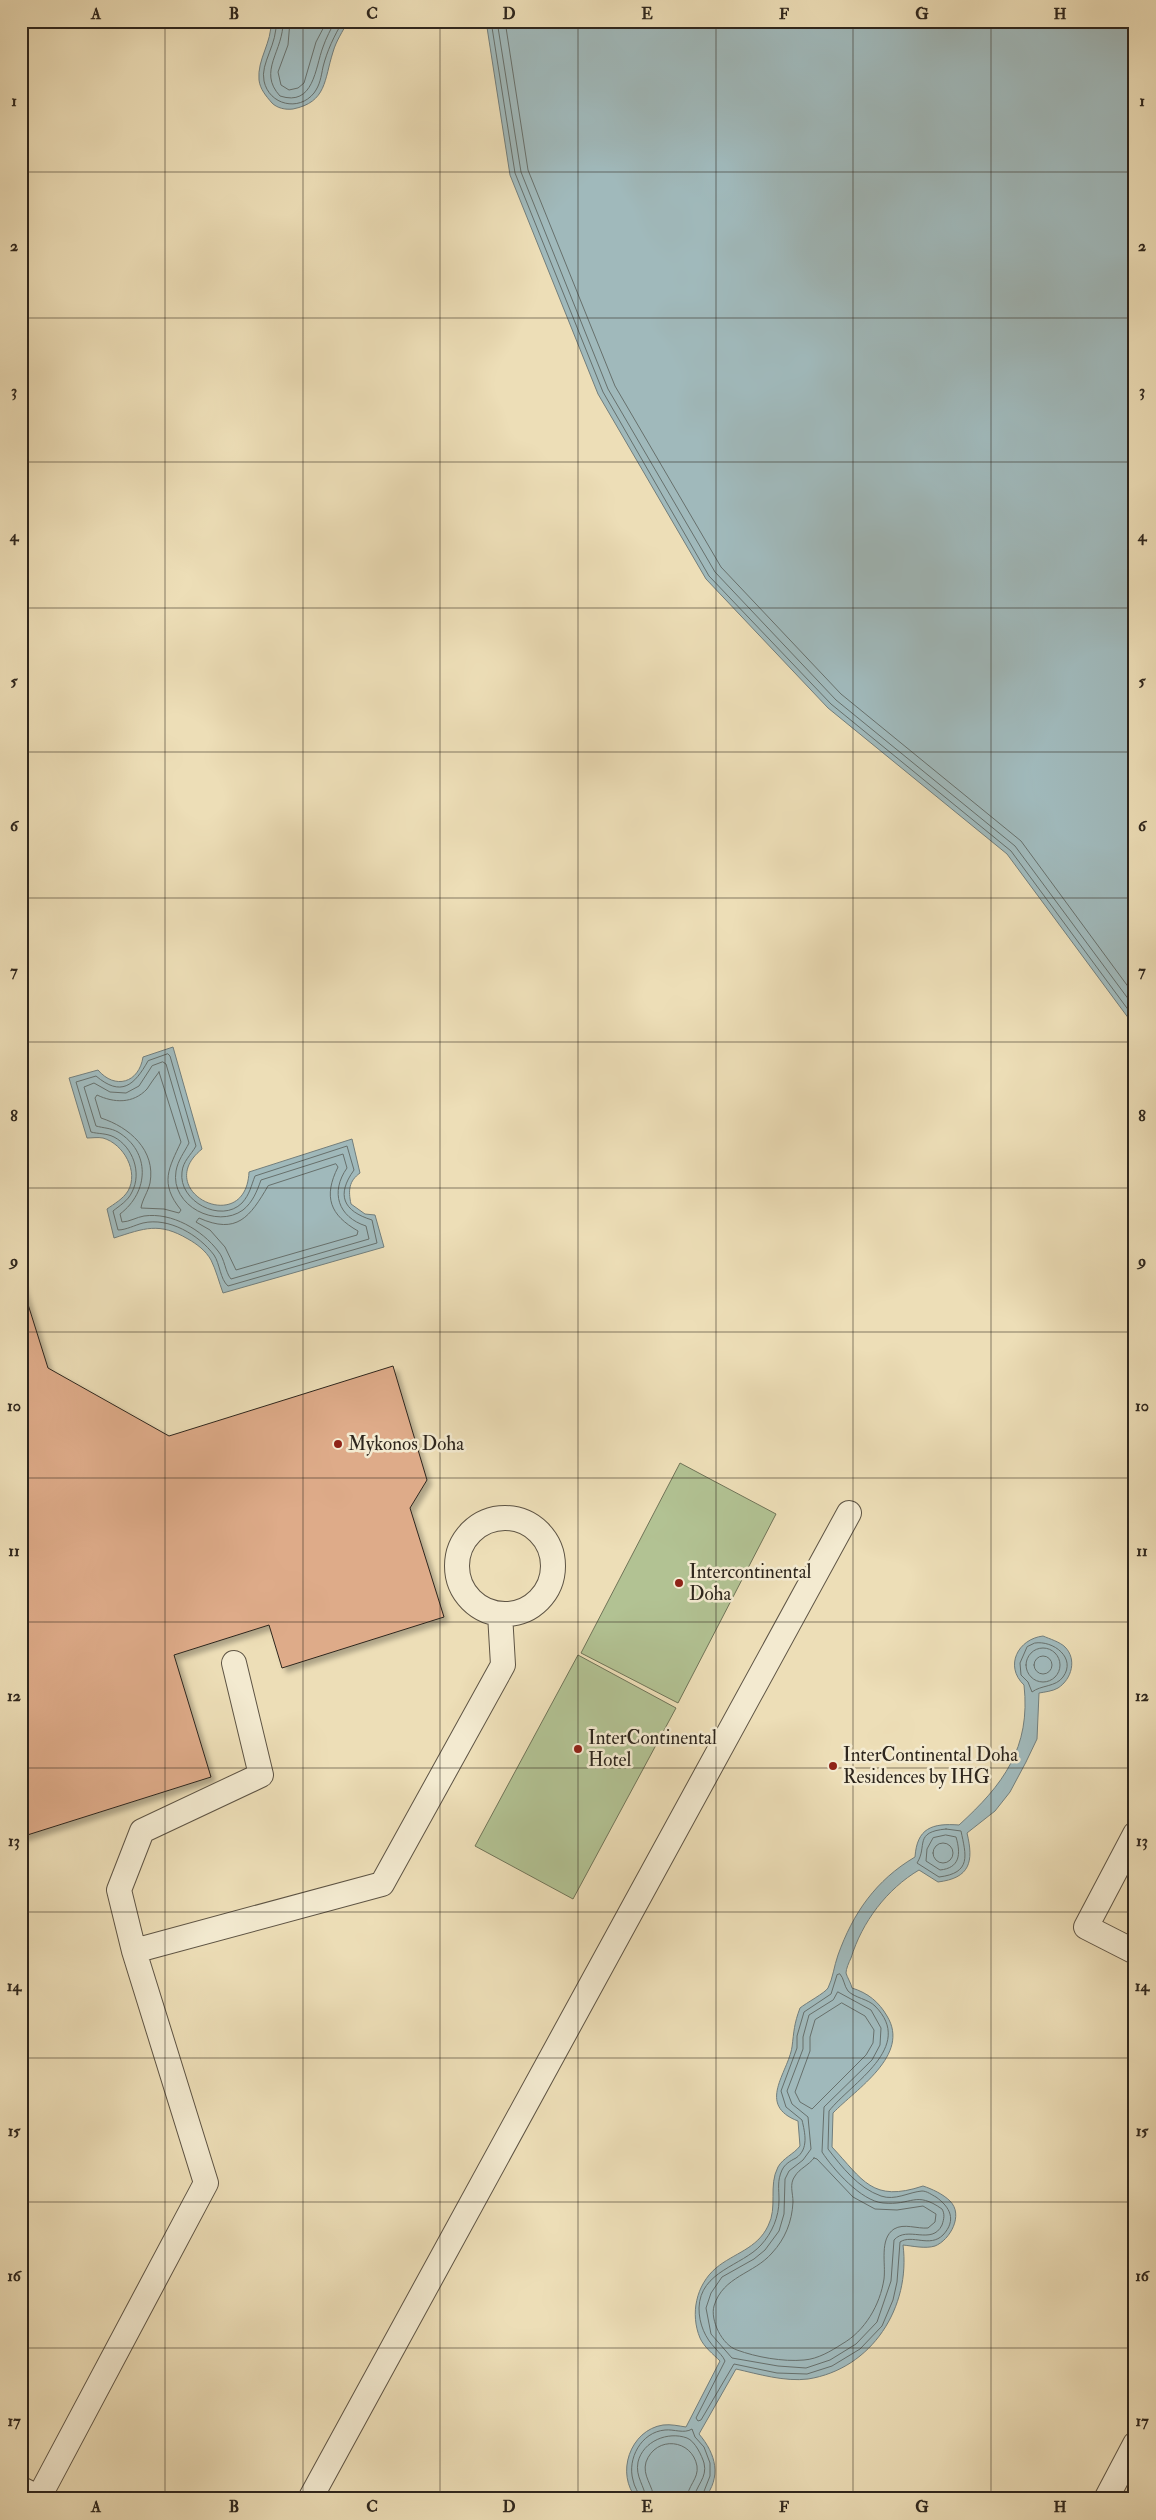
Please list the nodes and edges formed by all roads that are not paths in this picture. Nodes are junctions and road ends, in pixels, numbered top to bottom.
1 (849, 1513) dead end
2 (500, 1614) junction
3 (234, 1664) dead end
4 (1135, 1834) edge
5 (134, 1951) junction
6 (1135, 1952) edge
7 (1135, 2444) edge
8 (21, 2490) edge
9 (38, 2499) edge
10 (310, 2499) edge
11 (1106, 2499) edge

1 - 10 lane
2 - 2 lane
2 - 5 lane
3 - 5 lane
4 - 6 lane
5 - 9 lane
7 - 11 lane
8 - 9 street

